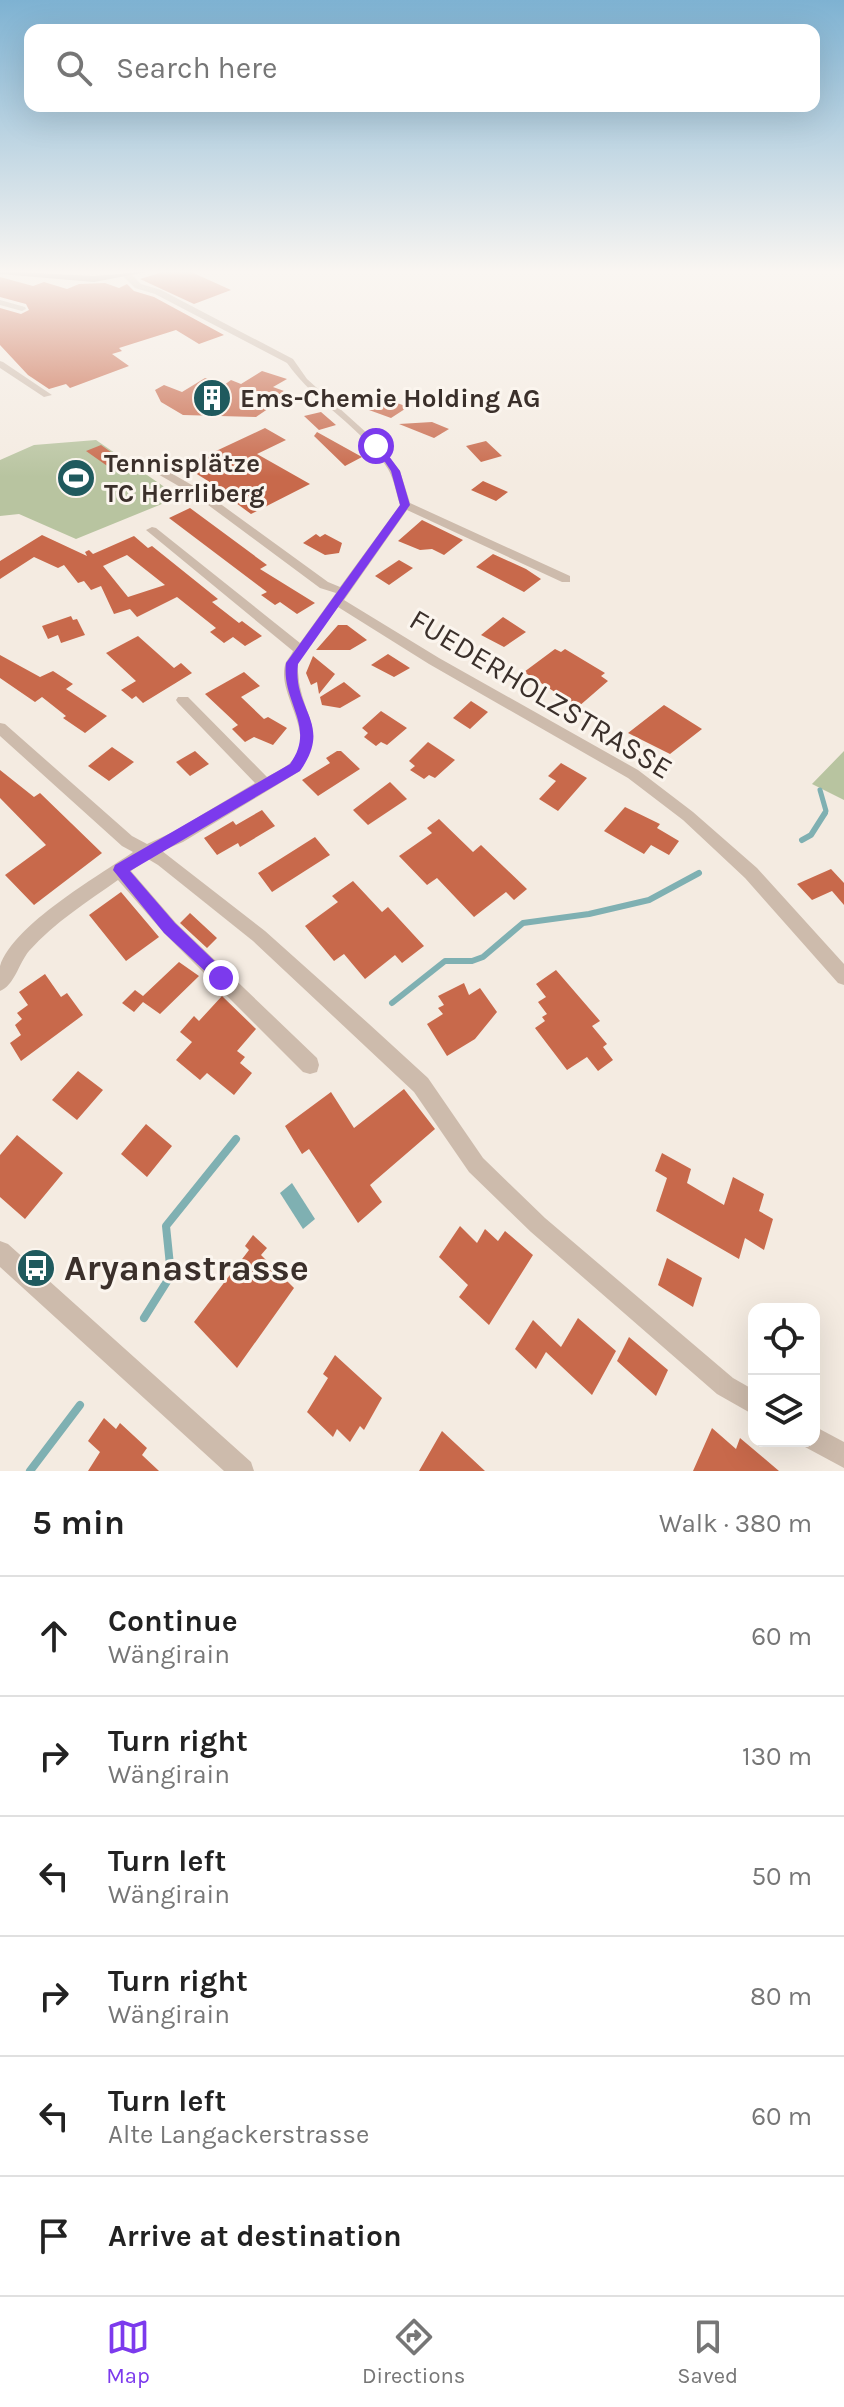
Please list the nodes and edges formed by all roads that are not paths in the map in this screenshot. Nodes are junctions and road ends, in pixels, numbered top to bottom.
1 (249, 340) edge
2 (0, 364) edge
3 (47, 395) dead end
4 (160, 471) dead end
5 (405, 505) junction
6 (152, 530) dead end
7 (566, 579) dead end
8 (341, 597) junction
9 (300, 650) junction
10 (183, 700) dead end
11 (0, 728) edge
12 (266, 785) junction
13 (147, 851) junction
14 (120, 870) junction
15 (844, 977) edge
16 (0, 983) edge
17 (310, 1065) dead end
18 (0, 1252) edge
19 (748, 1399) edge
20 (820, 1442) edge
21 (844, 1456) edge
22 (242, 1471) edge

1 - 5 street
2 - 3 street
4 - 8 street, FUEDERHOLZSTRASSE
5 - 7 street
5 - 8 street
6 - 9 street
8 - 9 street
8 - 15 street, FUEDERHOLZSTRASSE
9 - 12 street
10 - 12 street
11 - 13 street
12 - 13 street
13 - 14 street
13 - 19 street
14 - 16 street
14 - 17 street
18 - 22 street
20 - 21 street

